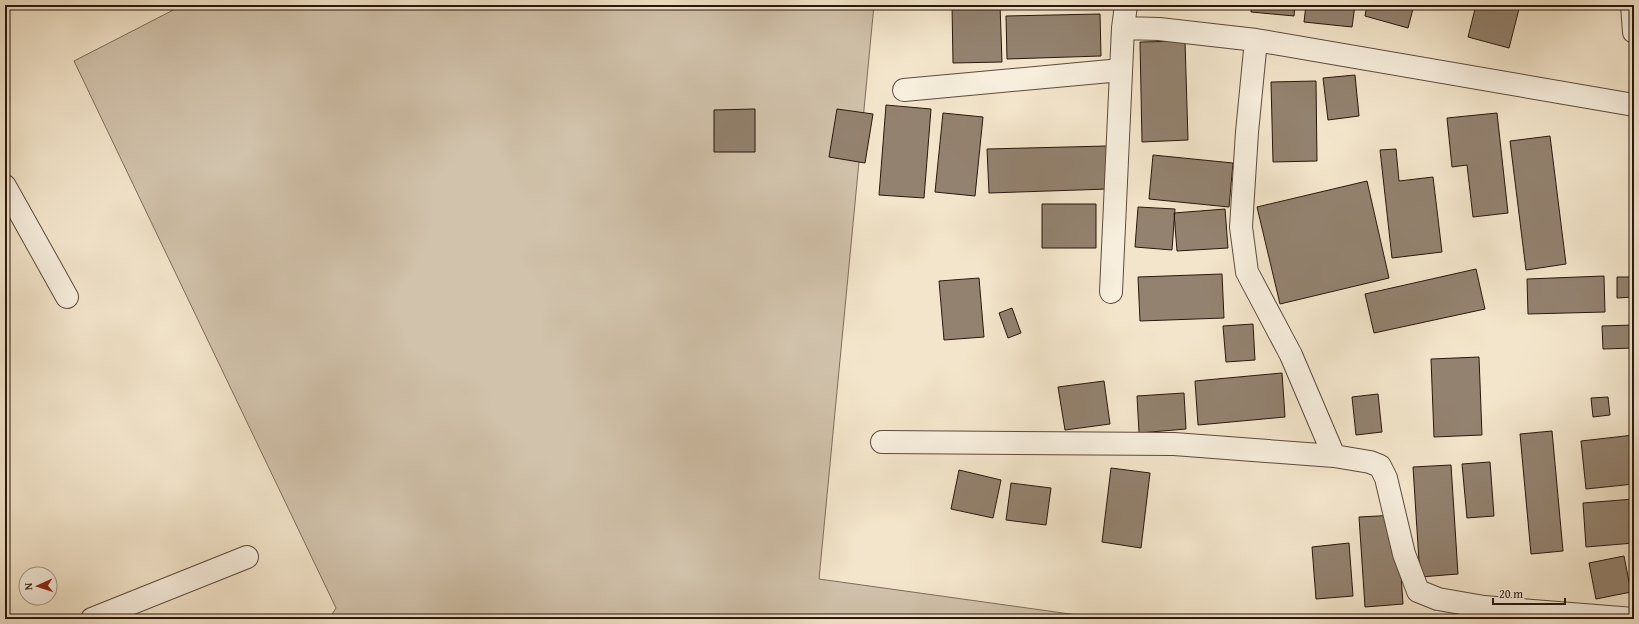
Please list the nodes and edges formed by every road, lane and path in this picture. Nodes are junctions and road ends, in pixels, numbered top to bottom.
1 (1126, 5) edge
2 (1632, 5) edge
3 (1123, 28) junction
4 (1634, 32) edge
5 (1256, 40) junction
6 (1121, 70) junction
7 (904, 90) dead end
8 (1634, 105) edge
9 (5, 186) edge
10 (1112, 292) dead end
11 (67, 297) dead end
12 (882, 442) dead end
13 (1334, 456) junction
14 (248, 557) dead end
15 (92, 619) edge
16 (1634, 619) edge

1 - 3 street
2 - 4 street
3 - 5 street
3 - 6 street
5 - 8 street
5 - 13 street
6 - 7 street
6 - 10 street
9 - 11 street
12 - 13 street
13 - 16 street
14 - 15 street

